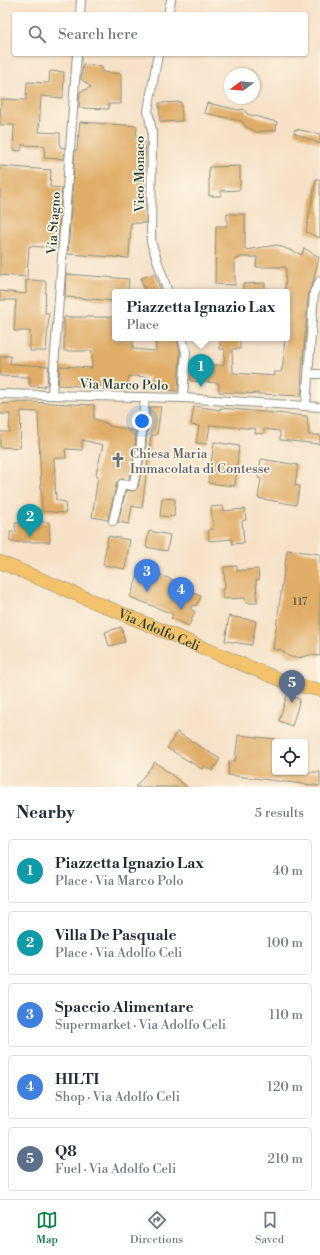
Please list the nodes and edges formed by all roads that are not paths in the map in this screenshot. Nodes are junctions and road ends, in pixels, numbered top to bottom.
1 (82, 0) edge
2 (171, 0) edge
3 (80, 12) edge
4 (168, 12) edge
5 (77, 56) edge
6 (158, 56) edge
7 (320, 281) edge
8 (167, 289) edge
9 (183, 341) edge
10 (309, 374) junction
11 (320, 374) edge
12 (0, 394) edge
13 (52, 394) junction
14 (145, 397) junction
15 (184, 398) junction
16 (306, 406) junction
17 (320, 407) edge
18 (113, 521) dead end
19 (0, 562) edge
20 (320, 690) edge

1 - 3 street
2 - 4 street
5 - 13 street, Via Stagno
6 - 8 street, Vico Monaco
7 - 10 street
9 - 15 street
10 - 11 street
10 - 16 street
12 - 13 street, Via Marco Polo
13 - 14 street, Via Marco Polo
14 - 15 street, Via Marco Polo
14 - 18 street
15 - 16 street, Via Marco Polo
16 - 17 street, Via Marco Polo
19 - 20 main road, Via Adolfo Celi

